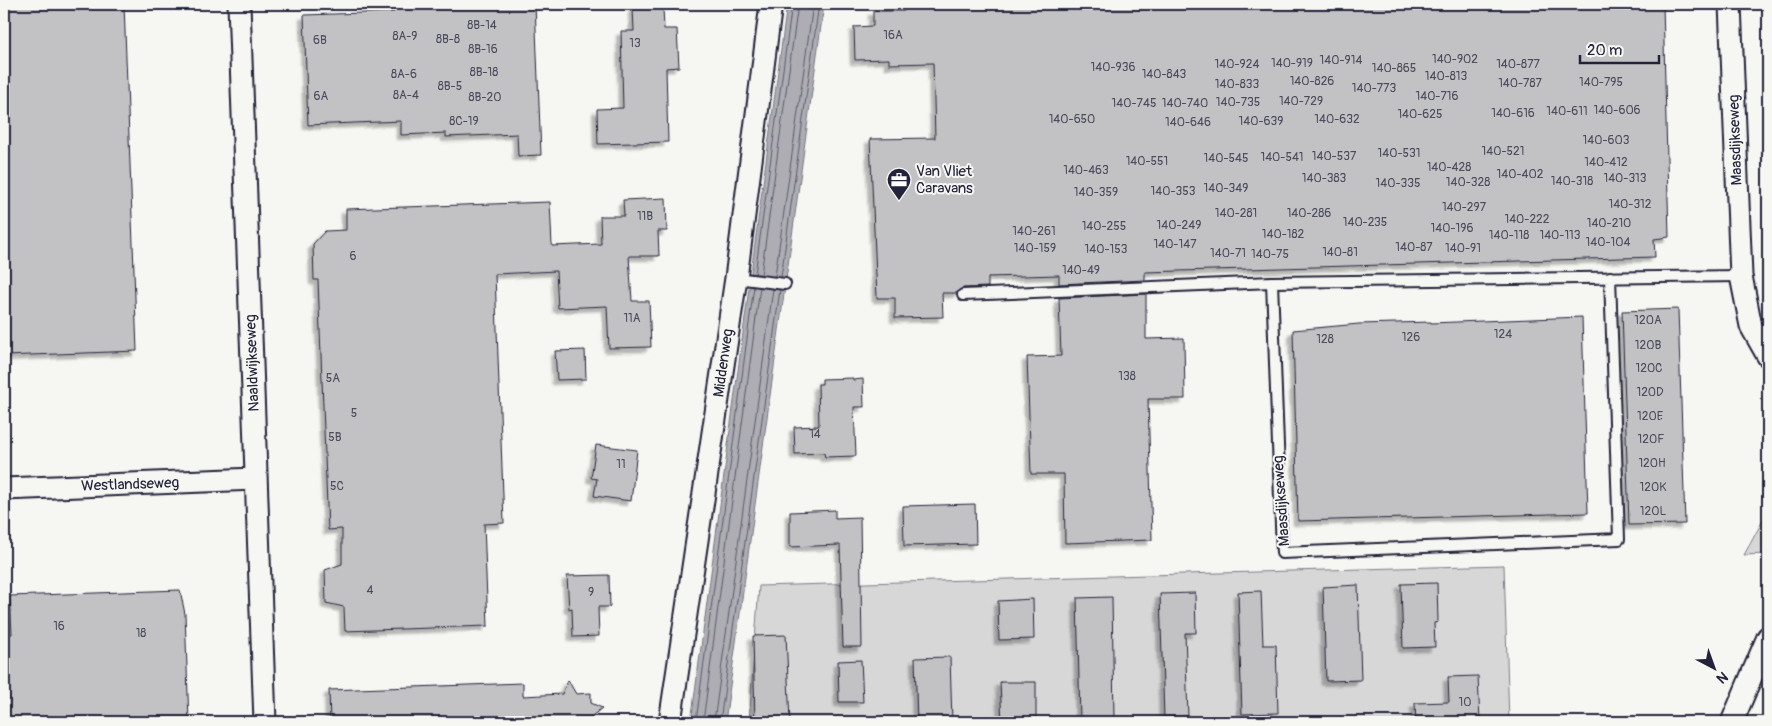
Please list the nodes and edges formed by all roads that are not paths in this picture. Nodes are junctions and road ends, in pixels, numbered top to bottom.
1 (239, 4) edge
2 (770, 4) edge
3 (1730, 4) edge
4 (1741, 276) junction
5 (1610, 277) junction
6 (743, 279) junction
7 (1272, 282) junction
8 (786, 284) dead end
9 (963, 295) dead end
10 (1768, 356) edge
11 (256, 479) junction
12 (4, 489) edge
13 (1768, 637) edge
14 (265, 722) edge
15 (670, 722) edge
16 (1732, 722) edge

1 - 11 street, Naaldwijkseweg
2 - 6 street, Middenweg
3 - 4 street, Maasdijkseweg
4 - 5 lane
4 - 10 street, Maasdijkseweg
5 - 7 lane
5 - 7 lane, Maasdijkseweg
6 - 8 lane
6 - 15 street, Middenweg
7 - 9 lane
11 - 12 street, Westlandseweg
11 - 14 street, Naaldwijkseweg
13 - 16 street

